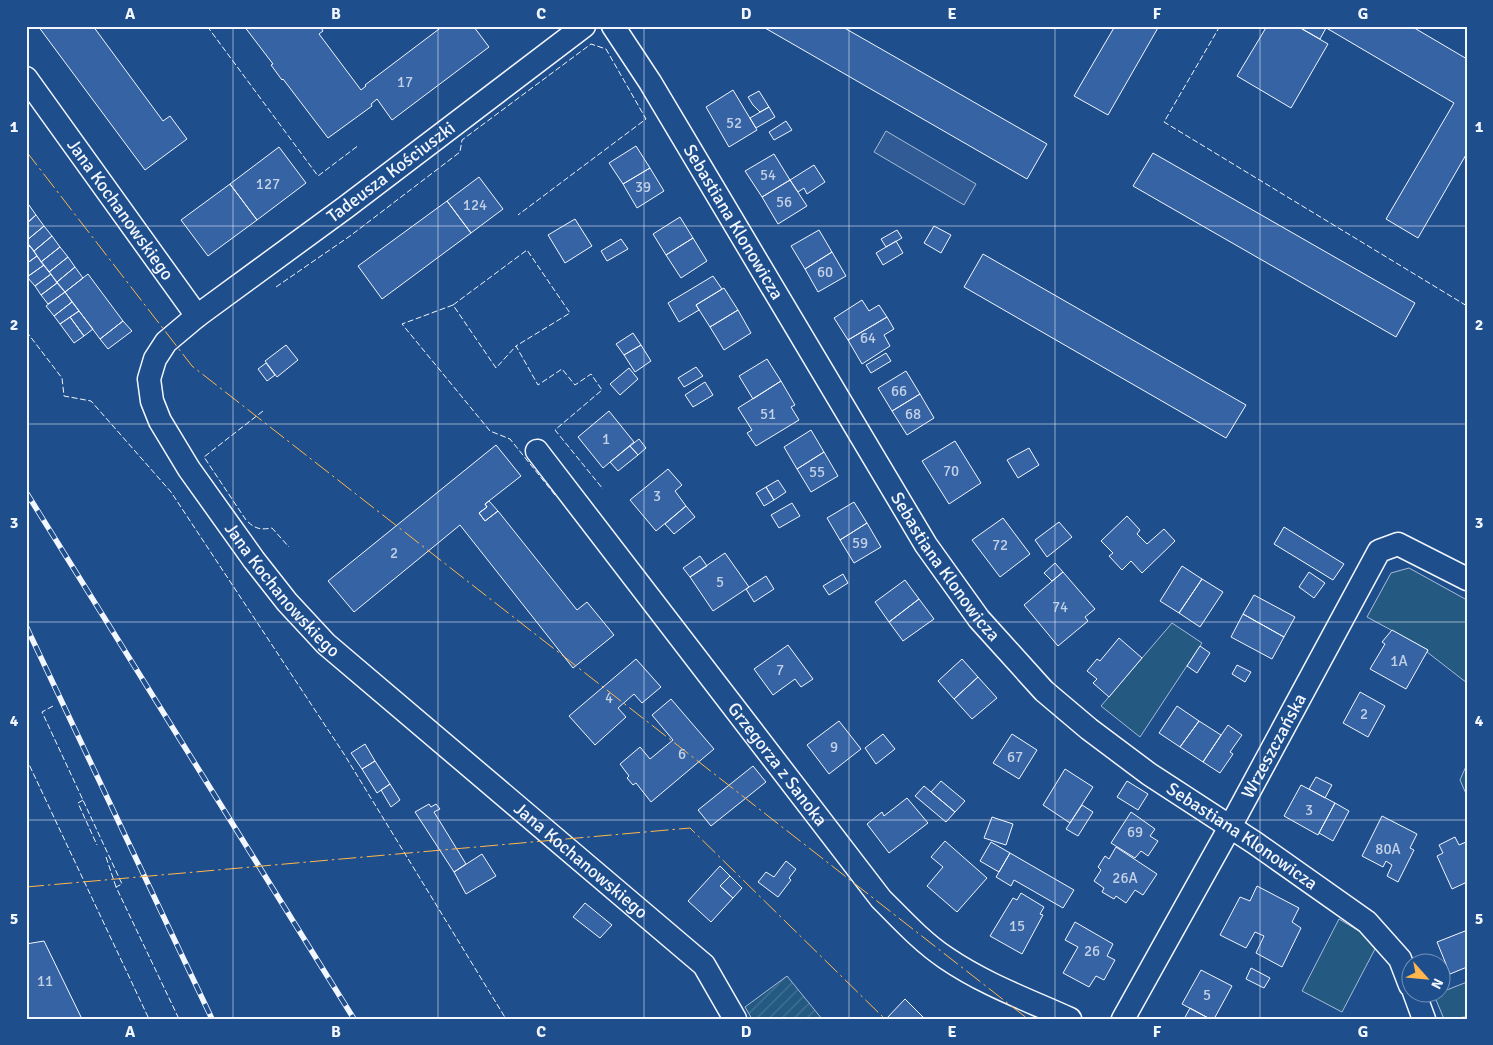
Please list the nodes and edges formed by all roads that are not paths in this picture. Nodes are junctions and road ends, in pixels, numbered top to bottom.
1 (584, 26) edge
2 (613, 26) edge
3 (26, 78) edge
4 (197, 316) junction
5 (537, 451) dead end
6 (1467, 579) edge
7 (1230, 827) junction
8 (1400, 959) edge
9 (1418, 1002) edge
10 (735, 1019) edge
11 (1070, 1019) edge
12 (1123, 1019) edge
13 (1424, 1019) edge

1 - 4 street, Tadeusza Kościuszki
2 - 7 street, Sebastiana Klonowicza
3 - 4 street, Jana Kochanowskiego
4 - 10 street, Jana Kochanowskiego
5 - 11 street, Grzegorza z Sanoka
6 - 7 street, Wrzeszczańska
7 - 8 street, Sebastiana Klonowicza
7 - 12 street, Wrzeszczańska
9 - 13 street

